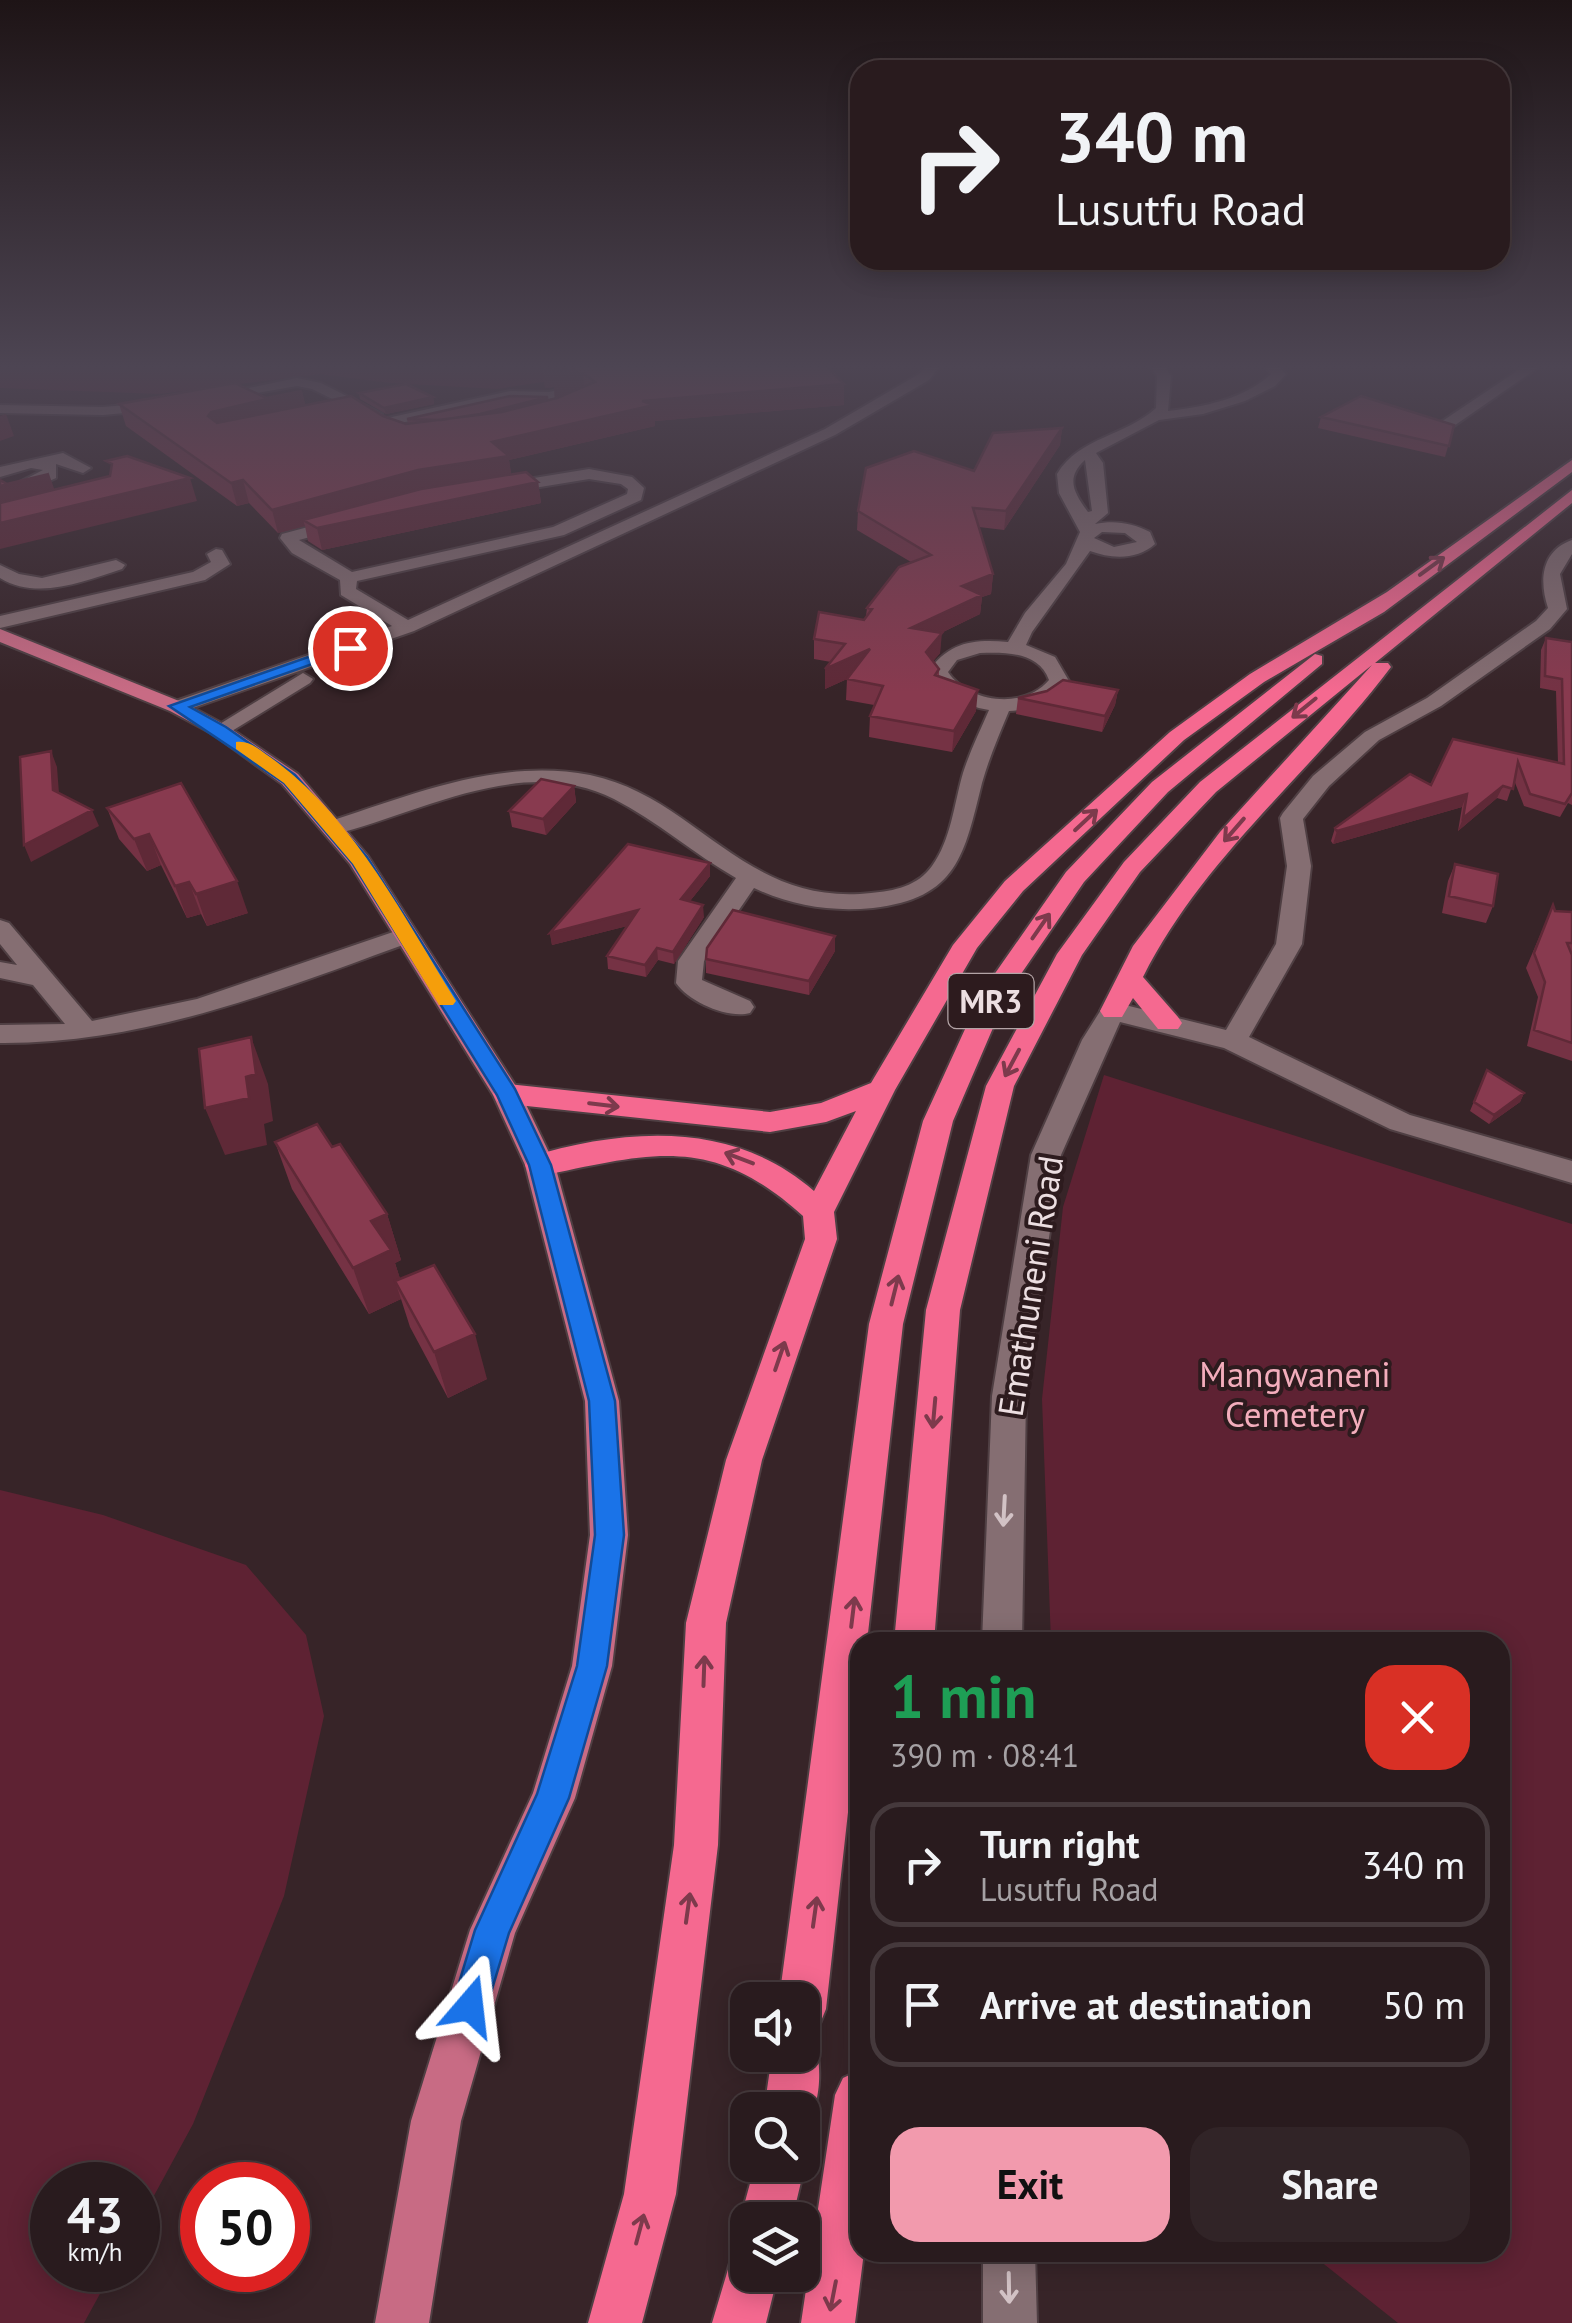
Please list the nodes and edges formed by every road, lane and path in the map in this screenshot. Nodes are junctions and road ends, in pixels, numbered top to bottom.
1 (48, 475) edge
2 (736, 475) edge
3 (1066, 475) edge
4 (1096, 475) edge
5 (1558, 475) edge
6 (1572, 496) edge
7 (3, 506) edge
8 (1086, 530) junction
9 (1572, 545) edge
10 (216, 554) dead end
11 (116, 564) dead end
12 (0, 570) edge
13 (350, 578) junction
14 (1389, 597) junction
15 (1441, 602) junction
16 (0, 622) edge
17 (407, 627) junction
18 (1563, 631) dead end
19 (1534, 632) junction
20 (0, 636) edge
21 (380, 637) junction
22 (1016, 648) junction
23 (1002, 704) junction
24 (177, 706) junction
25 (220, 730) junction
26 (332, 828) junction
27 (749, 877) junction
28 (0, 928) edge
29 (405, 936) junction
30 (0, 970) edge
31 (40, 978) junction
32 (1131, 979) junction
33 (741, 1007) dead end
34 (1113, 1011) junction
35 (1168, 1023) junction
36 (84, 1030) junction
37 (0, 1034) edge
38 (1233, 1040) junction
39 (882, 1090) junction
40 (507, 1094) junction
41 (540, 1165) junction
42 (1572, 1172) edge
43 (818, 1212) junction
44 (851, 1632) edge
45 (915, 1632) edge
46 (1002, 1632) edge
47 (850, 1638) edge
48 (806, 1982) edge
49 (850, 2166) edge
50 (1009, 2262) edge
51 (747, 2292) edge
52 (402, 2323) edge
53 (615, 2323) edge
54 (739, 2323) edge
55 (828, 2323) edge
56 (1010, 2323) edge

1 - 7 street
2 - 17 street
3 - 8 street
4 - 8 street
14 -> 5 highway, MR3
6 - 15 highway, MR3
8 - 22 street
9 - 19 street
10 - 16 street
11 - 12 street
13 - 13 street
13 - 17 street
39 -> 14 highway
44 -> 14 highway, MR3
15 -> 32 highway
15 -> 45 highway, MR3
17 - 21 street
18 - 19 street
19 - 38 street
20 - 24 main road
21 - 24 street
21 - 25 street
22 - 23 street
22 - 23 street
23 - 27 street
24 - 25 main road
25 - 26 main road
26 - 27 street
26 - 29 main road
27 - 33 street
28 - 31 street
29 - 36 street
29 - 40 main road
30 - 31 street
31 - 36 street
32 - 34 highway
32 - 35 highway
34 - 35 street
34 -> 46 street, Emathuneni Road
35 - 38 street
36 - 37 street
38 - 42 street
40 -> 39 highway
39 - 43 highway
40 - 41 main road
43 -> 41 highway
41 - 52 main road
53 -> 43 highway
48 -> 47 highway, MR3
49 -> 55 highway
50 -> 56 street
51 - 54 highway

